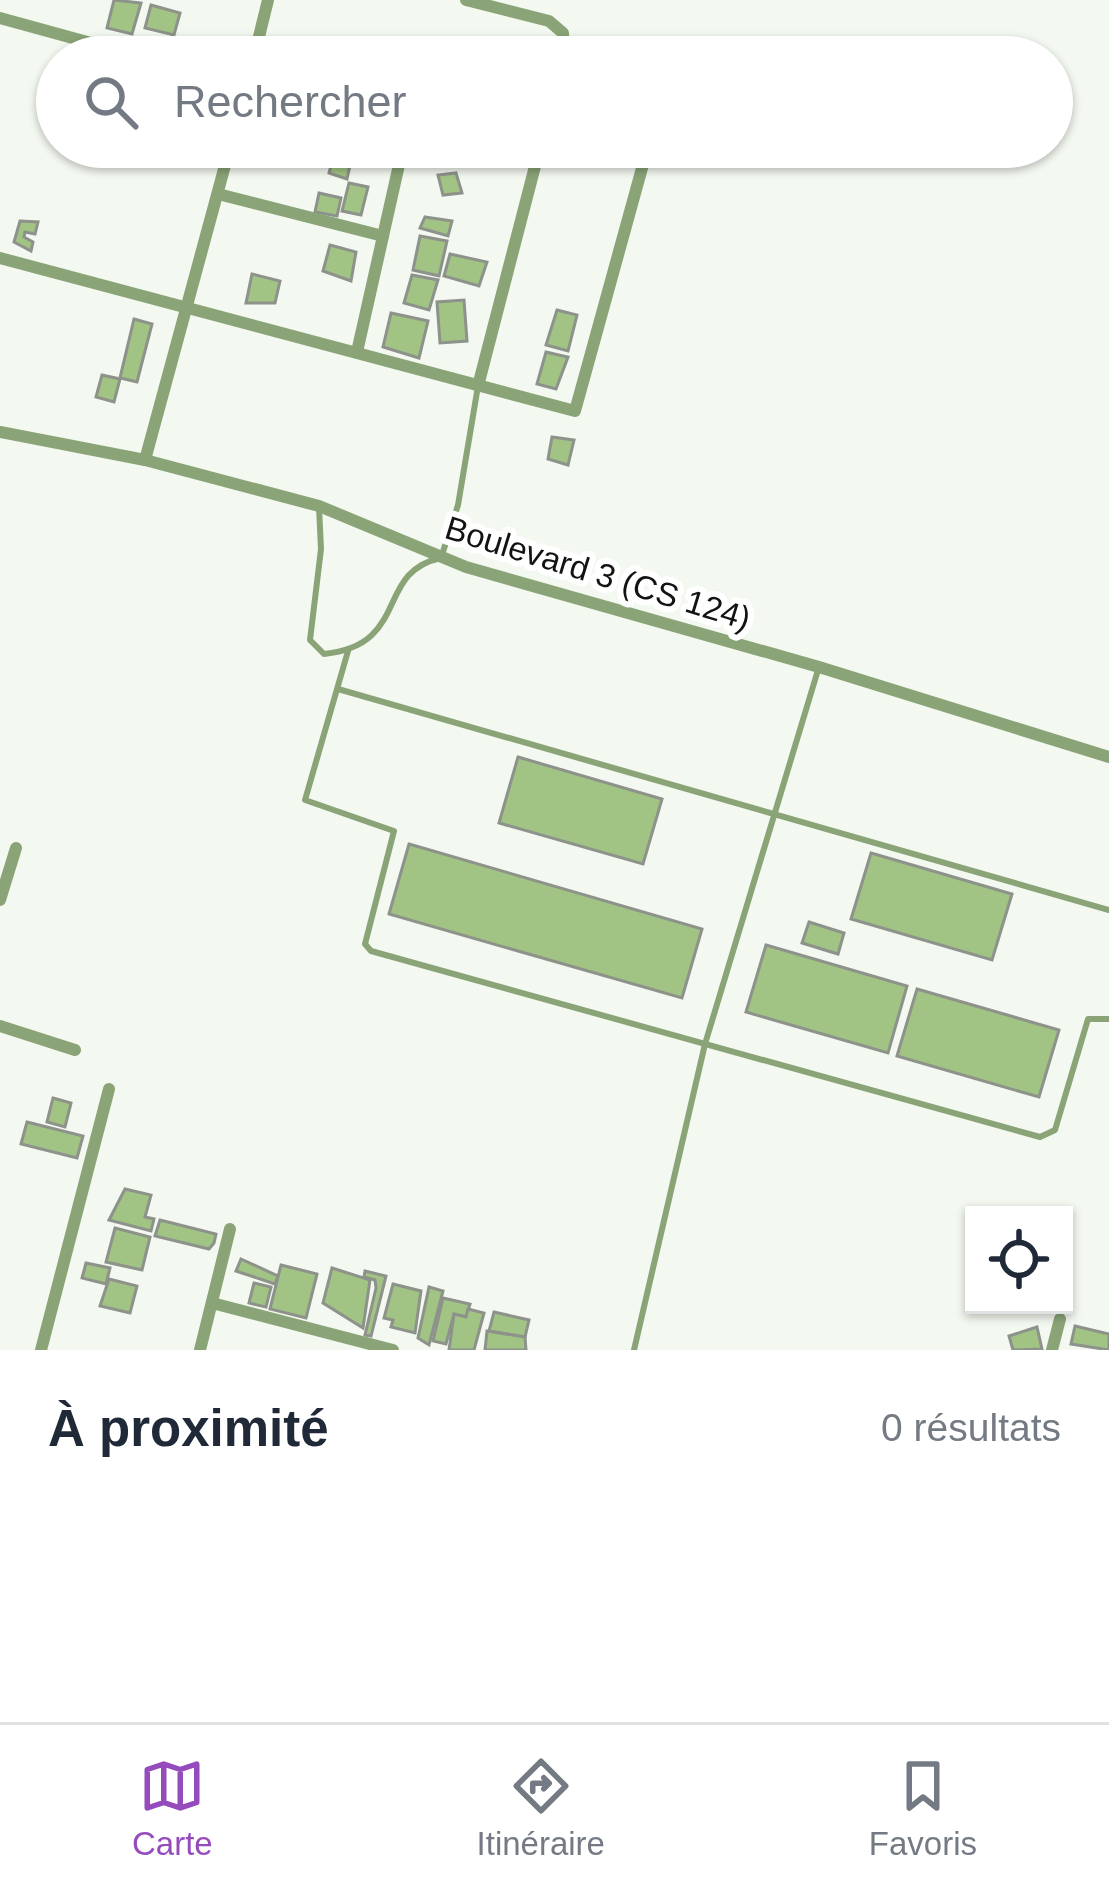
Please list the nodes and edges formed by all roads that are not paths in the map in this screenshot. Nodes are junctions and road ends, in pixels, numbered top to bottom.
1 (268, 0) edge
2 (466, 0) edge
3 (0, 18) edge
4 (66, 36) edge
5 (259, 36) edge
6 (562, 36) edge
7 (225, 168) edge
8 (398, 168) edge
9 (535, 168) edge
10 (641, 168) edge
11 (218, 194) junction
12 (383, 236) junction
13 (0, 258) edge
14 (188, 308) junction
15 (357, 352) junction
16 (478, 386) junction
17 (0, 432) edge
18 (145, 460) junction
19 (319, 506) junction
20 (441, 558) junction
21 (348, 651) junction
22 (819, 667) junction
23 (338, 689) junction
24 (1109, 758) edge
25 (778, 814) junction
26 (16, 848) dead end
27 (0, 900) edge
28 (1109, 910) edge
29 (1109, 1019) edge
30 (0, 1026) edge
31 (705, 1044) junction
32 (75, 1050) dead end
33 (109, 1089) dead end
34 (230, 1229) dead end
35 (212, 1303) junction
36 (1060, 1319) dead end
37 (359, 1346) edge
38 (41, 1350) edge
39 (200, 1350) edge
40 (393, 1350) edge
41 (634, 1350) edge
42 (1052, 1350) edge

1 - 5 street
2 - 6 street
3 - 4 street
7 - 11 street
8 - 12 street
9 - 16 street
10 - 16 street
11 - 12 street
11 - 14 street
12 - 15 street
13 - 14 street
14 - 15 street
14 - 18 street
15 - 16 street
16 - 20 lane
17 - 18 street, Boulevard 3 (CS 124)
18 - 19 street, Boulevard 3 (CS 124)
19 - 20 street, Boulevard 3 (CS 124)
19 - 21 lane
20 - 21 lane
20 - 22 street, Boulevard 3 (CS 124)
21 - 23 lane
22 - 24 street, Boulevard 3 (CS 124)
22 - 25 lane
23 - 25 lane
23 - 31 lane
25 - 28 lane
25 - 31 lane
26 - 27 street
29 - 31 lane
30 - 32 street
31 - 41 lane
33 - 38 street
34 - 35 street
35 - 37 street
35 - 39 street
36 - 42 street
37 - 40 street

